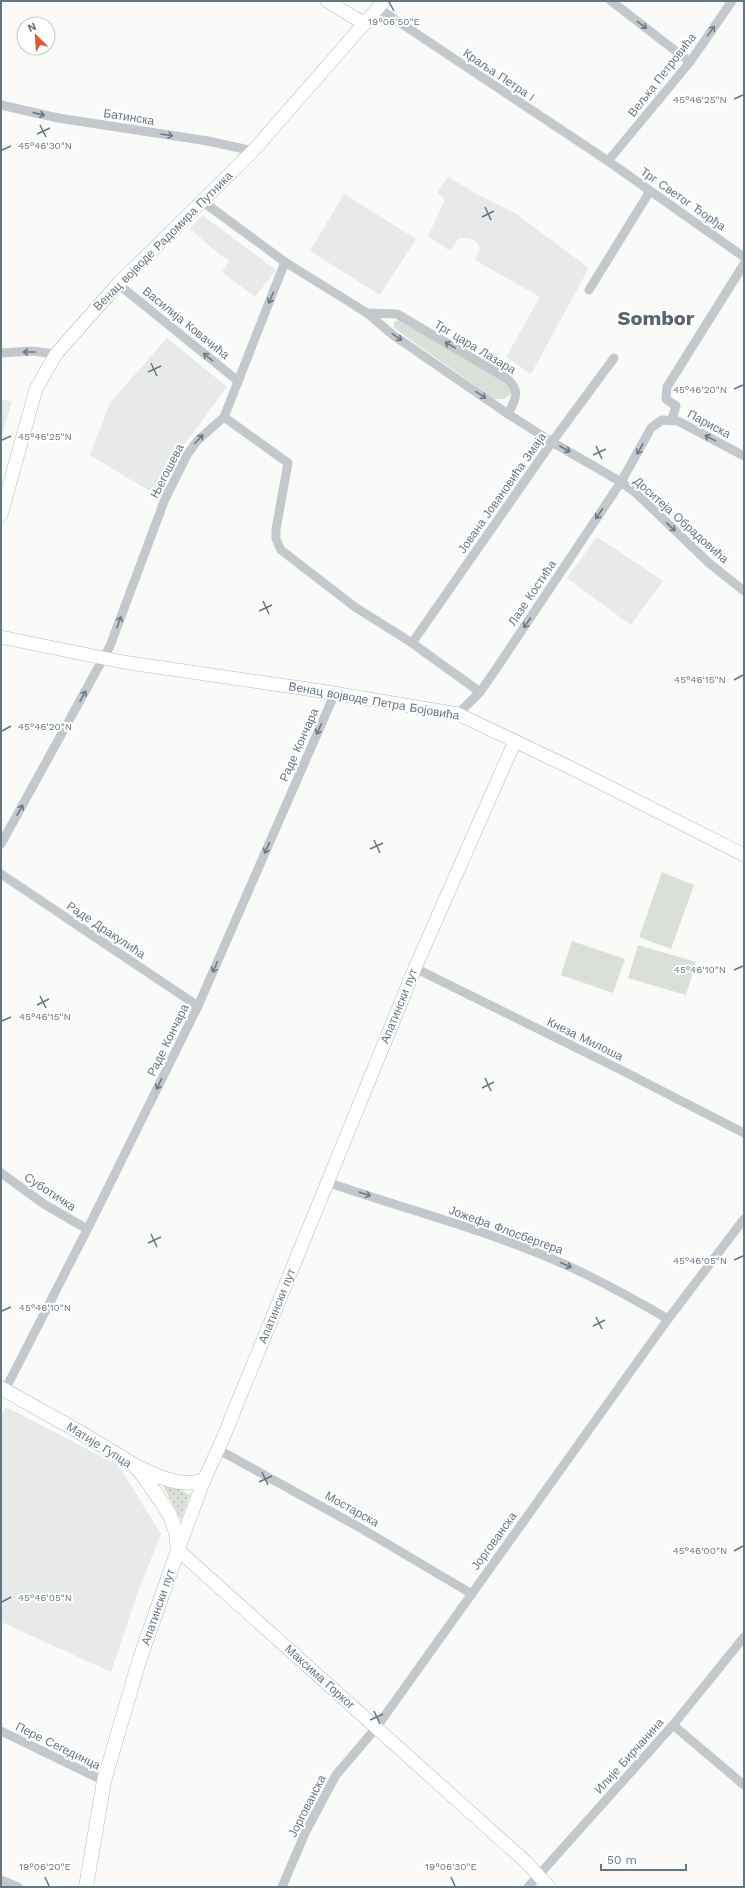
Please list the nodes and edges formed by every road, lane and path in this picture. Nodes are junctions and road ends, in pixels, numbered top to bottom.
1 (327, 1) edge
2 (611, 1) edge
3 (732, 1) edge
4 (381, 5) edge
5 (365, 24) junction
6 (690, 62) junction
7 (1, 105) edge
8 (253, 151) junction
9 (608, 161) junction
10 (650, 191) junction
11 (202, 201) junction
12 (744, 257) edge
13 (285, 262) junction
14 (744, 264) edge
15 (118, 284) junction
16 (589, 290) dead end
17 (367, 313) junction
18 (1, 353) edge
19 (56, 354) junction
20 (614, 358) dead end
21 (238, 381) junction
22 (508, 414) junction
23 (224, 417) junction
24 (672, 419) junction
25 (662, 420) joint
26 (552, 442) junction
27 (744, 456) edge
28 (621, 482) junction
29 (1, 515) edge
30 (744, 591) edge
31 (1, 636) edge
32 (412, 643) junction
33 (104, 658) junction
34 (480, 692) junction
35 (335, 693) junction
36 (458, 714) junction
37 (515, 741) junction
38 (1, 844) edge
39 (744, 855) edge
40 (1, 874) edge
41 (414, 968) junction
42 (198, 1006) junction
43 (744, 1134) edge
44 (1, 1173) edge
45 (327, 1182) junction
46 (744, 1219) edge
47 (87, 1229) junction
48 (668, 1319) junction
49 (3, 1389) edge
50 (218, 1450) junction
51 (134, 1466) junction
52 (204, 1480) junction
53 (178, 1550) junction
54 (472, 1594) junction
55 (744, 1637) edge
56 (673, 1725) junction
57 (376, 1728) junction
58 (1, 1731) edge
59 (104, 1782) junction
60 (744, 1785) edge
61 (538, 1875) junction
62 (1, 1880) edge
63 (18, 1887) edge
64 (86, 1887) edge
65 (282, 1887) edge
66 (528, 1887) edge
67 (549, 1887) edge

1 - 5 main road
2 -> 6 street
6 -> 3 street, Вељка Петровића
4 - 5 main road, Венац војводе Радомира Путника
4 - 9 street, Краља Петра I
5 - 8 main road, Венац војводе Радомира Путника
6 - 9 street, Вељка Петровића
7 -> 8 street, Батинска
8 - 11 main road, Венац војводе Радомира Путника
9 - 10 street, Трг Светог Ђорђа
10 - 12 street, Трг Светог Ђорђа
10 - 16 street
11 - 13 street, Трг цара Лазара
11 - 15 main road, Венац војводе Радомира Путника
13 - 17 street, Трг цара Лазара
13 -> 21 street, Његошева
14 - 24 street
15 - 19 main road, Венац војводе Радомира Путника
21 -> 15 street, Василија Ковачића
17 -> 22 street, Трг цара Лазара
22 -> 17 street, Трг цара Лазара
19 -> 18 street
19 - 29 main road, Венац војводе Радомира Путника
20 - 26 street, Јована Јовановића Змаја
21 - 23 street, Његошева
22 - 26 street, Доситеја Обрадовића
23 - 32 street
33 -> 23 street, Његошева
24 - 25 street, Париска
27 -> 24 street, Париска
25 -> 28 street, Лазе Костића
26 -> 28 street, Доситеја Обрадовића
26 - 32 street, Јована Јовановића Змаја
28 -> 30 street, Доситеја Обрадовића
28 -> 34 street, Лазе Костића
31 - 33 main road, Венац војводе Петра Бојовића
32 - 34 street
33 - 35 main road, Венац војводе Петра Бојовића
38 -> 33 street, Његошева
34 - 36 street, Лазе Костића
35 - 36 main road, Венац војводе Петра Бојовића
35 -> 42 street, Раде Кончара
36 - 37 main road, Венац војводе Петра Бојовића
37 - 39 main road, Венац војводе Петра Бојовића
37 - 41 main road, Апатински пут
40 - 42 street, Раде Дракулића
41 - 43 street, Кнеза Милоша
41 - 45 main road, Апатински пут
42 -> 47 street, Раде Кончара
44 - 47 street, Суботичка
45 -> 48 street, Јожефа Флосбергера
45 - 50 main road, Апатински пут
46 - 48 street, Јоргованска
47 - 49 street, Раде Кончара
48 - 54 street, Јоргованска
49 - 51 main road, Матије Гупца
50 - 52 main road, Апатински пут
50 - 54 street, Мостарска
51 - 52 main road
51 - 53 main road, Матије Гупца
52 - 53 main road, Апатински пут
53 - 57 main road, Максима Горког
53 - 59 main road, Апатински пут
54 - 57 street, Јоргованска
55 - 56 street, Илије Бирчанина
56 - 60 street
56 - 61 street, Илије Бирчанина
57 - 61 main road, Максима Горког
57 - 65 street, Јоргованска
58 - 59 street, Пере Сегединца
59 - 64 main road, Апатински пут
61 - 66 street, Илије Бирчанина
61 - 67 main road, Максима Горког
62 - 63 street

